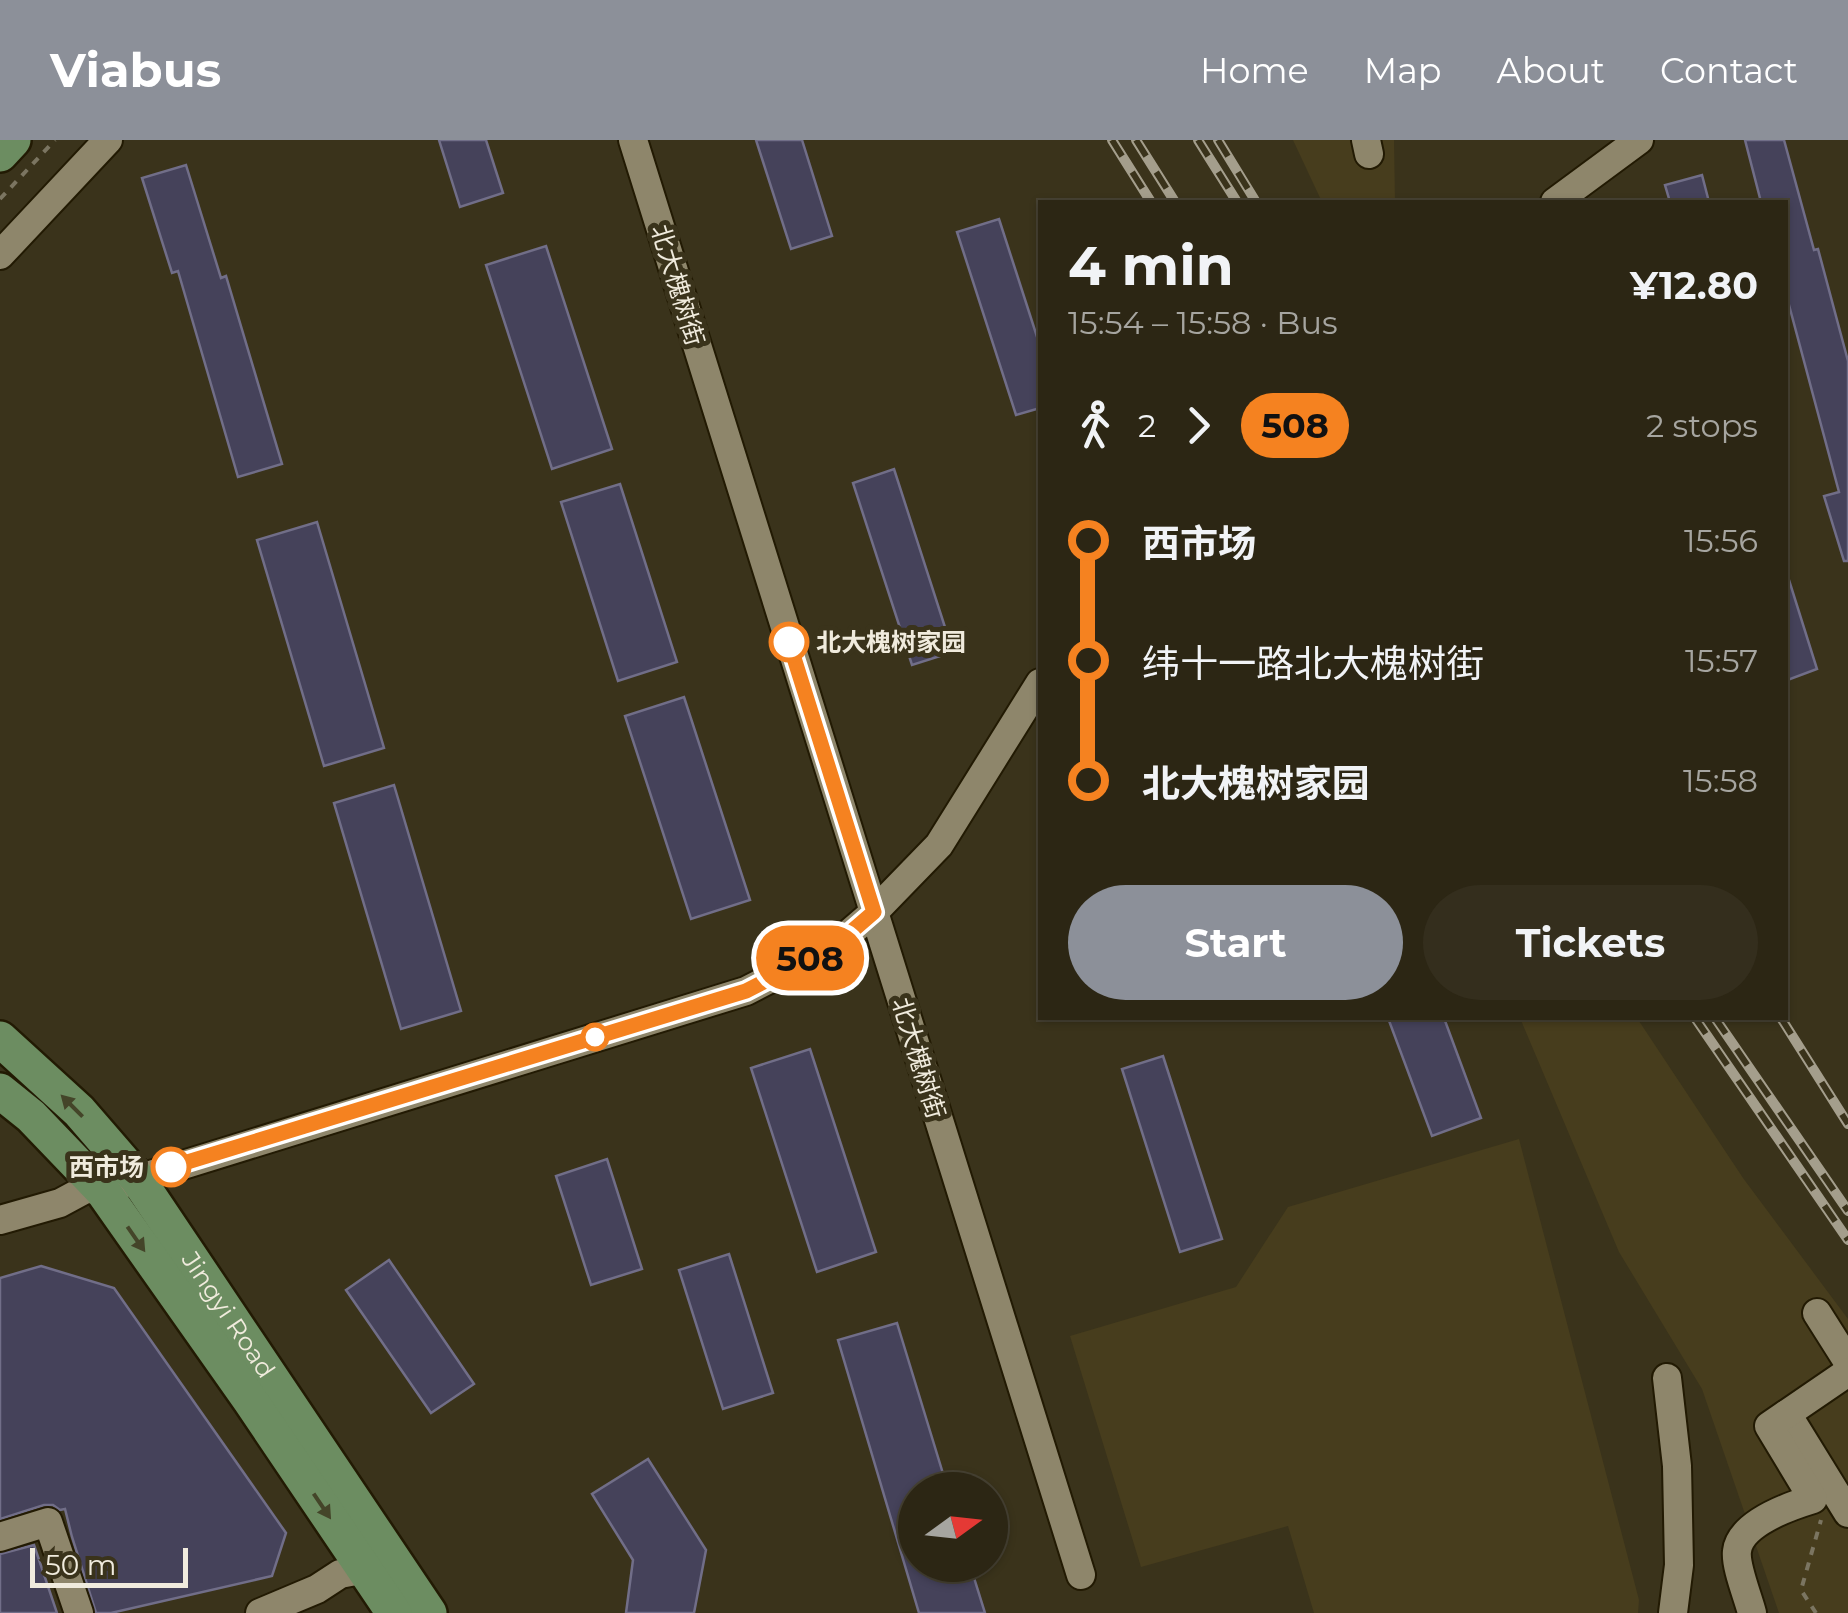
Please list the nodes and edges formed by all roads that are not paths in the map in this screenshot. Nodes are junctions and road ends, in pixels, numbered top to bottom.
1 (13, 140) edge
2 (108, 140) edge
3 (632, 140) edge
4 (1639, 140) edge
5 (0, 154) edge
6 (1559, 200) edge
7 (0, 255) edge
8 (1038, 686) edge
9 (874, 912) junction
10 (0, 1039) edge
11 (0, 1090) edge
12 (137, 1178) junction
13 (102, 1190) junction
14 (0, 1220) edge
15 (1817, 1314) dead end
16 (1848, 1362) edge
17 (1848, 1372) edge
18 (1667, 1378) dead end
19 (1787, 1414) junction
20 (1848, 1512) edge
21 (0, 1537) edge
22 (366, 1569) junction
23 (1082, 1574) dead end
24 (79, 1613) edge
25 (260, 1613) edge
26 (394, 1613) edge
27 (428, 1613) edge
28 (1673, 1613) edge
29 (1752, 1613) edge

1 - 5 main road
2 - 7 street
3 - 9 street, 北大槐树街
4 - 6 street
8 - 9 street
9 - 12 street
9 - 23 street, 北大槐树街
12 -> 10 main road, Jingyi Road
11 - 13 main road, Jingyi Road
12 - 13 street
12 - 27 main road, Jingyi Road
13 - 14 street
13 -> 22 main road, Jingyi Road
15 - 16 street
17 - 19 street
18 - 28 street
19 - 20 street
19 - 29 street
21 - 24 street
22 - 25 street
22 - 26 main road, Jingyi Road

